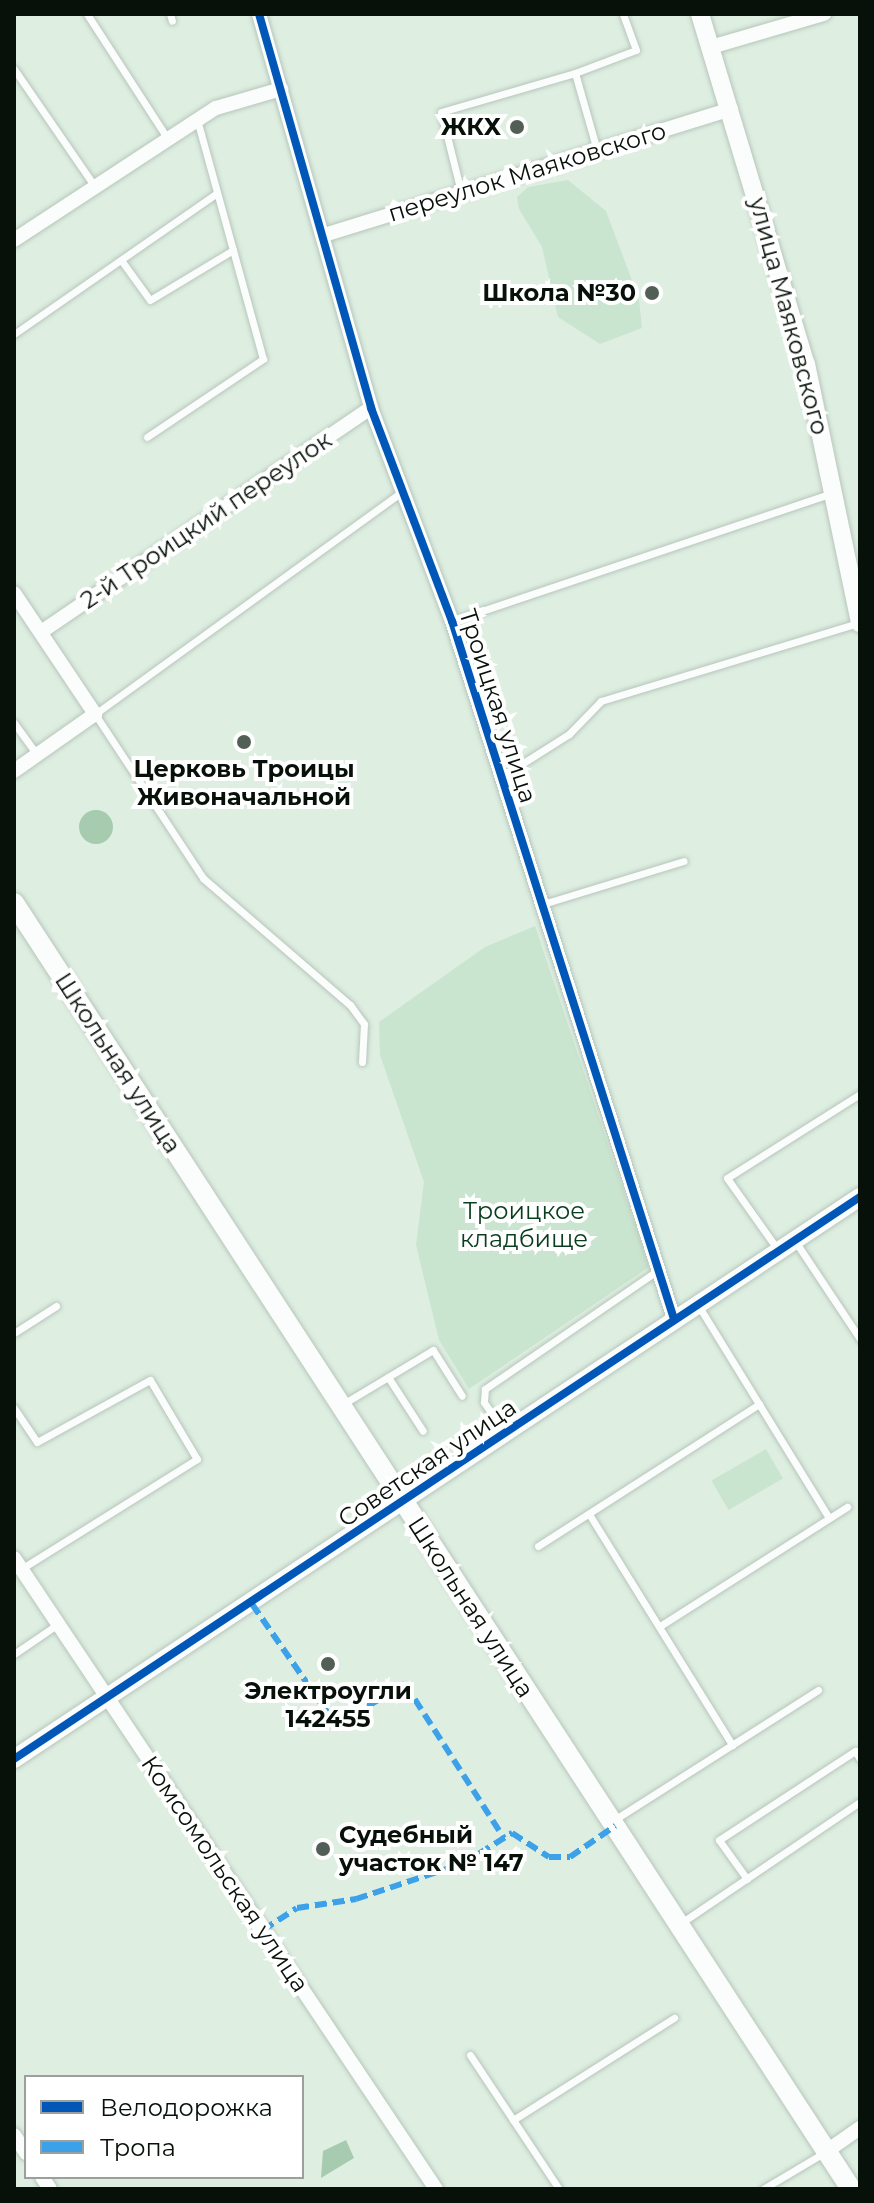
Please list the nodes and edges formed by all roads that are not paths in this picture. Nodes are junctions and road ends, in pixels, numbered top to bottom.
1 (87, 14) edge
2 (259, 14) edge
3 (623, 14) edge
4 (700, 14) edge
5 (824, 14) edge
6 (711, 47) junction
7 (14, 69) edge
8 (575, 73) junction
9 (281, 89) junction
10 (731, 109) junction
11 (197, 120) junction
12 (168, 139) junction
13 (597, 150) junction
14 (95, 187) junction
15 (461, 192) junction
16 (217, 193) junction
17 (324, 235) junction
18 (14, 240) edge
19 (233, 250) junction
20 (121, 260) junction
21 (14, 334) edge
22 (371, 408) junction
23 (147, 437) dead end
24 (835, 492) junction
25 (400, 493) junction
26 (14, 593) edge
27 (452, 621) junction
28 (860, 623) edge
29 (41, 632) junction
30 (95, 714) junction
31 (14, 723) edge
32 (37, 755) junction
33 (14, 771) edge
34 (500, 777) junction
35 (684, 861) dead end
36 (14, 903) edge
37 (540, 905) junction
38 (362, 1062) dead end
39 (860, 1094) edge
40 (860, 1197) edge
41 (794, 1239) junction
42 (778, 1250) junction
43 (658, 1270) junction
44 (697, 1303) junction
45 (56, 1306) dead end
46 (674, 1319) junction
47 (14, 1333) edge
48 (860, 1339) edge
49 (388, 1377) junction
50 (462, 1396) dead end
51 (759, 1404) junction
52 (341, 1406) junction
53 (14, 1408) edge
54 (423, 1431) dead end
55 (506, 1434) junction
56 (404, 1503) junction
57 (847, 1507) dead end
58 (589, 1514) junction
59 (829, 1518) junction
60 (538, 1546) dead end
61 (18, 1563) edge
62 (58, 1624) junction
63 (660, 1626) junction
64 (14, 1654) edge
65 (818, 1690) dead end
66 (108, 1699) junction
67 (732, 1745) junction
68 (14, 1759) edge
69 (860, 1759) edge
70 (860, 1802) edge
71 (612, 1821) junction
72 (747, 1879) junction
73 (679, 1925) junction
74 (674, 2018) dead end
75 (470, 2055) dead end
76 (513, 2120) junction
77 (860, 2128) edge
78 (827, 2151) junction
79 (436, 2189) edge
80 (559, 2189) edge
81 (763, 2189) edge
82 (851, 2189) edge

1 - 12 lane
2 - 9 street, Троицкая улица
3 - 8 lane
4 - 6 street, улица Маяковского
5 - 6 street
6 - 10 street, улица Маяковского
7 - 14 lane
8 - 13 lane
8 - 15 lane
9 - 11 street
9 - 17 street, Троицкая улица
10 - 13 street, переулок Маяковского
10 - 24 street, улица Маяковского
11 - 12 street
11 - 16 lane
12 - 14 street
13 - 15 street, переулок Маяковского
14 - 18 street
15 - 17 street, переулок Маяковского
16 - 19 lane
16 - 20 lane
17 - 22 street, Троицкая улица
19 - 20 lane
19 - 23 lane
20 - 21 lane
22 - 25 street, Троицкая улица
22 - 29 street, 2-й Троицкий переулок
24 - 27 lane
24 - 28 street, улица Маяковского
25 - 27 street, Троицкая улица
25 - 30 lane
26 - 29 street
27 - 34 street, Троицкая улица
28 - 34 lane
29 - 30 street
30 - 32 street
30 - 38 lane
31 - 32 lane
32 - 33 street
34 - 37 street, Троицкая улица
35 - 37 lane
36 - 52 main road, Школьная улица
37 - 43 street, Троицкая улица
39 - 42 lane
40 - 41 street, Советская улица
41 - 42 street, Советская улица
41 - 48 lane
42 - 44 street, Советская улица
43 - 46 street, Троицкая улица
43 - 55 lane
44 - 46 street, Советская улица
44 - 51 lane
45 - 47 lane
46 - 55 street, Советская улица
49 - 50 lane
49 - 52 lane
49 - 54 lane
51 - 58 lane
51 - 59 lane
52 - 56 main road, Школьная улица
53 - 61 lane
55 - 56 street, Советская улица
56 - 66 street, Советская улица
56 - 71 main road, Школьная улица
57 - 59 lane
58 - 60 lane
58 - 63 lane
59 - 63 lane
61 - 62 street, Комсомольская улица
62 - 64 lane
62 - 66 street, Комсомольская улица
63 - 67 lane
65 - 67 lane
66 - 68 street, Советская улица
66 - 79 street, Комсомольская улица
67 - 71 lane
69 - 72 lane
70 - 72 lane
71 - 73 main road, Школьная улица
72 - 73 lane
73 - 78 main road, Школьная улица
74 - 76 lane
75 - 76 lane
76 - 80 lane
77 - 78 street
78 - 81 lane
78 - 82 main road, Школьная улица

